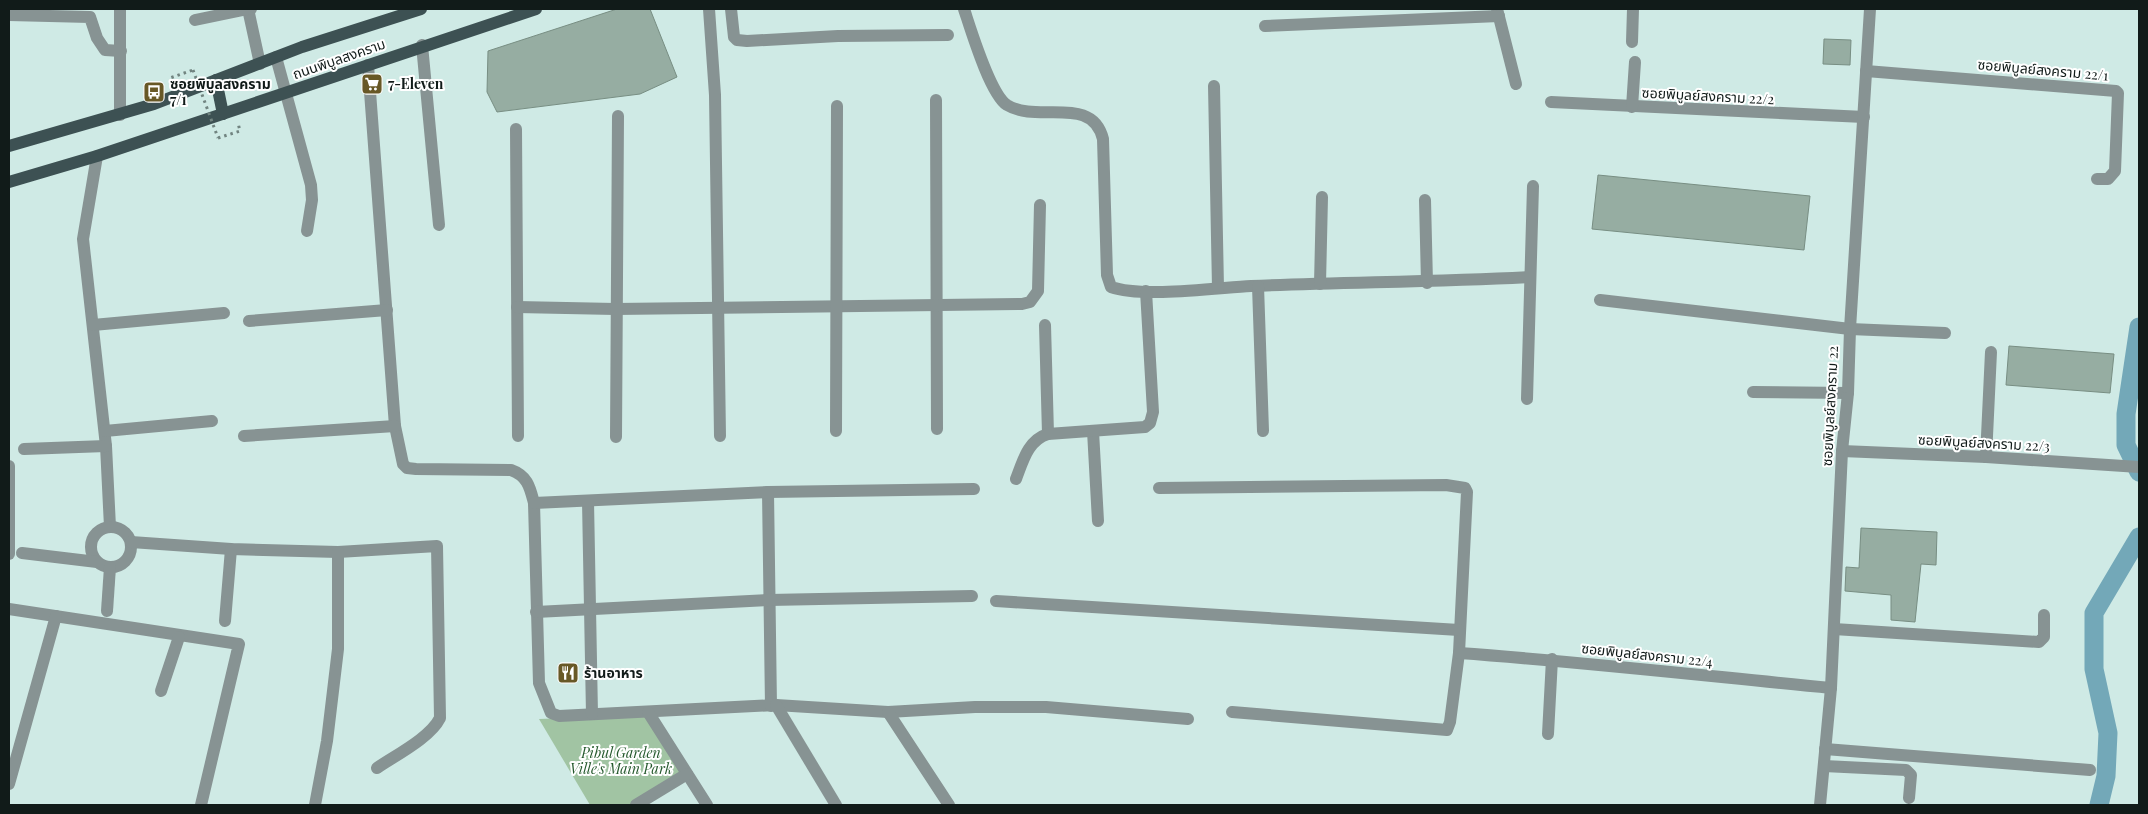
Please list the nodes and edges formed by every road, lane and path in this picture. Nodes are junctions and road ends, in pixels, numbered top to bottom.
1 (120, 9) edge
2 (250, 9) edge
3 (536, 9) edge
4 (709, 9) edge
5 (731, 9) edge
6 (964, 9) edge
7 (1633, 9) edge
8 (1870, 9) edge
9 (416, 10) edge
10 (90, 13) edge
11 (1498, 13) edge
12 (9, 15) edge
13 (195, 20) dead end
14 (1265, 26) dead end
15 (948, 36) dead end
16 (1632, 42) dead end
17 (422, 45) junction
18 (121, 51) junction
19 (276, 57) junction
20 (1635, 62) dead end
21 (260, 64) junction
22 (368, 65) junction
23 (1866, 71) junction
24 (170, 78) dead end
25 (216, 80) junction
26 (1516, 84) dead end
27 (1214, 86) dead end
28 (286, 93) junction
29 (936, 100) dead end
30 (1551, 102) dead end
31 (837, 106) dead end
32 (1632, 107) junction
33 (223, 114) junction
34 (120, 115) junction
35 (618, 116) dead end
36 (1864, 117) junction
37 (516, 130) dead end
38 (240, 131) dead end
39 (9, 146) edge
40 (97, 156) junction
41 (2097, 179) dead end
42 (9, 182) edge
43 (1533, 186) dead end
44 (1322, 197) dead end
45 (1425, 200) dead end
46 (1040, 205) dead end
47 (439, 225) dead end
48 (307, 231) dead end
49 (1530, 277) junction
50 (1427, 282) junction
51 (1320, 284) junction
52 (1258, 286) junction
53 (1218, 288) junction
54 (1146, 291) junction
55 (1600, 300) dead end
56 (838, 305) junction
57 (937, 305) junction
58 (718, 306) junction
59 (517, 307) junction
60 (615, 309) junction
61 (387, 310) junction
62 (224, 313) dead end
63 (249, 322) dead end
64 (1045, 325) dead end
65 (93, 326) junction
66 (1850, 329) junction
67 (1945, 333) dead end
68 (1991, 352) dead end
69 (1753, 392) dead end
70 (1848, 392) junction
71 (1527, 399) dead end
72 (212, 421) dead end
73 (395, 426) junction
74 (937, 429) dead end
75 (104, 431) junction
76 (836, 431) dead end
77 (1093, 431) junction
78 (1263, 431) dead end
79 (1048, 434) junction
80 (244, 436) dead end
81 (518, 436) dead end
82 (720, 436) dead end
83 (616, 437) dead end
84 (106, 446) junction
85 (24, 449) dead end
86 (1842, 451) junction
87 (1986, 457) junction
88 (9, 466) edge
89 (2139, 467) edge
90 (1016, 479) dead end
91 (1159, 488) dead end
92 (974, 490) dead end
93 (768, 492) junction
94 (588, 501) junction
95 (534, 503) junction
96 (1098, 522) dead end
97 (110, 527) junction
98 (131, 542) junction
99 (231, 549) junction
100 (338, 552) junction
101 (22, 553) dead end
102 (9, 554) edge
103 (97, 562) junction
104 (110, 567) junction
105 (972, 596) dead end
106 (768, 600) junction
107 (996, 602) dead end
108 (9, 609) edge
109 (590, 610) junction
110 (107, 611) dead end
111 (536, 612) junction
112 (56, 616) junction
113 (2044, 616) dead end
114 (225, 621) dead end
115 (1834, 629) junction
116 (1459, 630) junction
117 (179, 637) junction
118 (1460, 653) junction
119 (1552, 659) junction
120 (1831, 688) junction
121 (161, 691) dead end
122 (774, 706) junction
123 (648, 712) junction
124 (888, 712) junction
125 (1232, 712) dead end
126 (592, 714) junction
127 (1188, 719) dead end
128 (1548, 734) dead end
129 (1825, 749) junction
130 (1824, 766) junction
131 (377, 768) dead end
132 (2090, 770) dead end
133 (687, 774) junction
134 (9, 784) edge
135 (1910, 798) dead end
136 (201, 805) edge
137 (315, 805) edge
138 (636, 805) edge
139 (707, 805) edge
140 (836, 805) edge
141 (948, 805) edge
142 (1820, 805) edge

1 - 18 street
2 - 13 street
2 - 21 street
3 - 17 main road, ถนนพิบูลสงคราม
4 - 58 street
5 - 15 street
6 - 54 street
7 - 16 street
8 - 23 street, ซอยพิบูลย์สงคราม 22
9 - 19 main road, ถนนพิบูลสงคราม
10 - 12 street
10 - 18 street
11 - 14 street
11 - 26 street
17 - 22 main road, ถนนพิบูลสงคราม
17 - 47 street
18 - 34 street
19 - 21 main road, ถนนพิบูลสงคราม
19 - 28 street
20 - 32 street
21 - 25 main road, ถนนพิบูลสงคราม
22 - 28 main road, ถนนพิบูลสงคราม
22 - 61 street
23 - 36 street, ซอยพิบูลย์สงคราม 22
23 - 41 street, ซอยพิบูลย์สงคราม 22/1
24 - 38 path, bridge
25 - 33 main road
25 - 34 main road, ถนนพิบูลสงคราม
27 - 53 street
28 - 33 main road, ถนนพิบูลสงคราม
28 - 48 street
29 - 57 street
30 - 32 street, ซอยพิบูลย์สงคราม 22/2
31 - 56 street
32 - 36 street, ซอยพิบูลย์สงคราม 22/2
33 - 40 main road, ถนนพิบูลสงคราม
34 - 39 main road, ถนนพิบูลสงคราม
35 - 60 street
36 - 66 street, ซอยพิบูลย์สงคราม 22
37 - 59 street
40 - 42 main road, ถนนพิบูลสงคราม
40 - 65 street
43 - 49 street
44 - 51 street
45 - 50 street
46 - 57 street
49 - 50 street
49 - 71 street
50 - 51 street
51 - 52 street
52 - 53 street
52 - 78 street
53 - 54 street
54 - 77 street
55 - 66 street
56 - 57 street
56 - 58 street
56 - 76 street
57 - 74 street
58 - 60 street
58 - 82 street
59 - 60 street
59 - 81 street
60 - 83 street
61 - 63 street
61 - 73 street
62 - 65 street
64 - 79 street
65 - 75 street
66 - 67 street
66 - 70 street, ซอยพิบูลย์สงคราม 22
68 - 87 street
69 - 70 street
70 - 86 street, ซอยพิบูลย์สงคราม 22
72 - 75 street
73 - 80 street
73 - 95 street
75 - 84 street
77 - 79 street
77 - 96 street
79 - 90 street
84 - 85 street
84 - 97 street
86 - 87 street, ซอยพิบูลย์สงคราม 22/3
86 - 115 street, ซอยพิบูลย์สงคราม 22
87 - 89 street, ซอยพิบูลย์สงคราม 22/3
88 - 102 street
91 - 116 street
92 - 93 street
93 - 94 street
93 - 106 street
94 - 95 street
94 - 109 street
95 - 111 street
97 - 98 street
97 - 103 street
98 - 99 street
98 - 104 street
99 - 100 street
99 - 114 street
100 - 131 street
100 - 137 street
101 - 103 street
103 - 104 street
104 - 110 street
105 - 106 street
106 - 109 street
106 - 122 street
107 - 116 street
108 - 112 street
109 - 111 street
109 - 126 street
111 - 126 street
112 - 117 street
112 - 134 street
113 - 115 street
115 - 120 street, ซอยพิบูลย์สงคราม 22
116 - 118 street
117 - 121 street
117 - 136 street
118 - 119 street, ซอยพิบูลย์สงคราม 22/4
118 - 125 street
119 - 120 street, ซอยพิบูลย์สงคราม 22/4
119 - 128 street
120 - 129 street, ซอยพิบูลย์สงคราม 22
122 - 123 street
122 - 124 street
122 - 140 street
123 - 126 street
123 - 133 street
124 - 127 street
124 - 141 street
129 - 130 street, ซอยพิบูลย์สงคราม 22
129 - 132 street
130 - 135 street
130 - 142 street, ซอยพิบูลย์สงคราม 22
133 - 138 street
133 - 139 street

